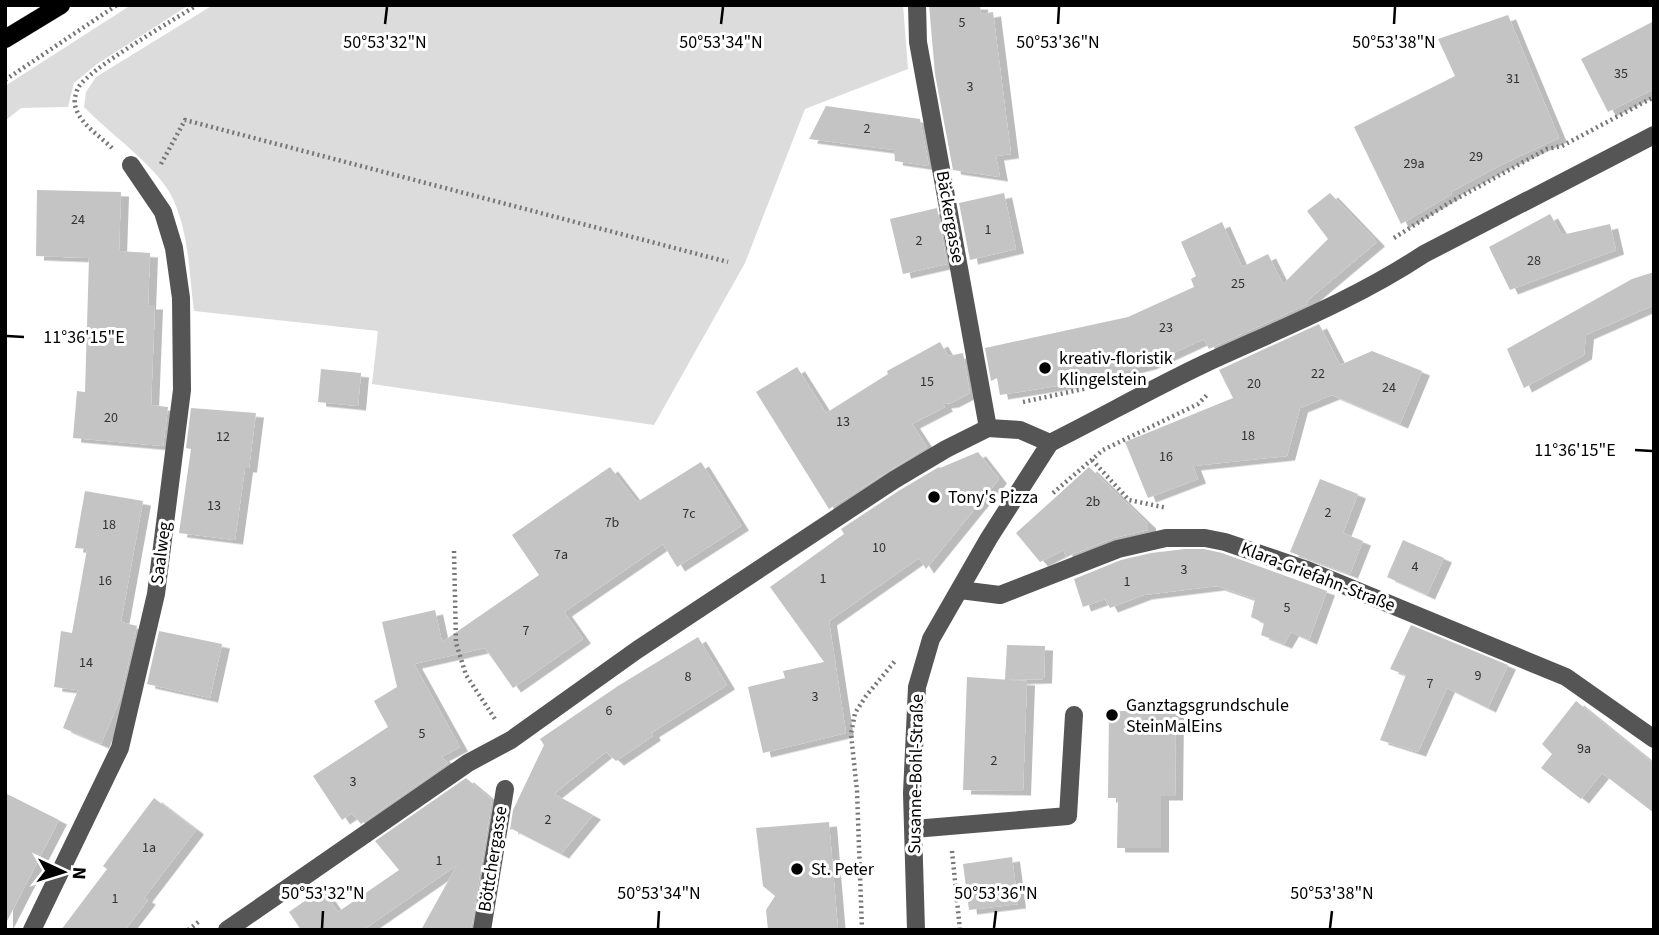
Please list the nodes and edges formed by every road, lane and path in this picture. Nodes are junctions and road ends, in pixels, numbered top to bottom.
1 (61, 5) edge
2 (117, 5) edge
3 (197, 5) edge
4 (917, 5) edge
5 (5, 40) edge
6 (5, 80) edge
7 (1654, 97) edge
8 (1654, 135) edge
9 (131, 166) joint
10 (148, 187) junction
11 (1387, 243) dead end
12 (728, 262) dead end
13 (1103, 384) dead end
14 (1215, 387) dead end
15 (1014, 404) dead end
16 (988, 428) junction
17 (1050, 443) junction
18 (1092, 460) junction
19 (1044, 502) dead end
20 (1170, 509) dead end
21 (454, 551) dead end
22 (960, 590) junction
23 (897, 659) dead end
24 (1074, 715) dead end
25 (497, 722) dead end
26 (1654, 739) edge
27 (505, 789) dead end
28 (946, 827) junction
29 (914, 829) junction
30 (32, 930) edge
31 (227, 930) edge
32 (482, 930) edge
33 (862, 930) edge
34 (916, 930) edge
35 (960, 930) edge

1 - 5 main road
2 - 6 path
3 - 9 path
4 - 16 street, Bäckergasse
7 - 11 path
8 - 17 street
9 - 10 street, Saalweg
10 - 12 path
10 - 30 street, Saalweg
13 - 15 path
14 - 18 path
16 - 17 street
16 - 31 street
17 - 22 street, Susanne-Bohl-Straße
18 - 19 path
18 - 20 path
21 - 25 path
22 - 26 street, Klara-Griefahn-Straße
22 - 29 street, Susanne-Bohl-Straße
23 - 33 path
24 - 28 street
27 - 32 street, Böttchergasse
28 - 29 street
28 - 35 path
29 - 34 street, Susanne-Bohl-Straße

